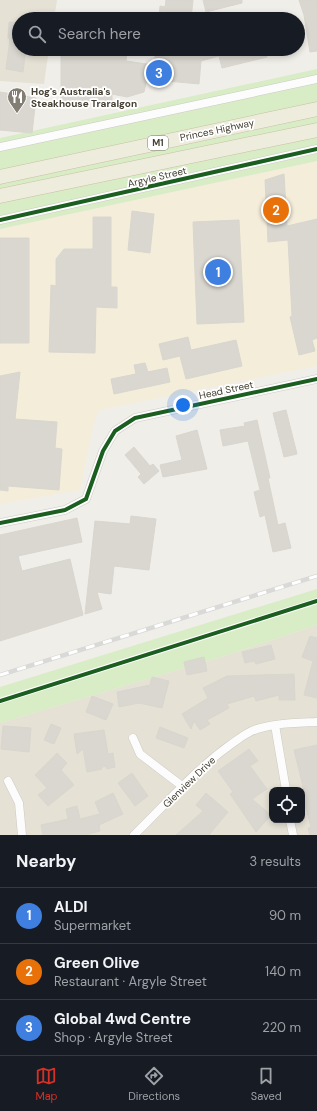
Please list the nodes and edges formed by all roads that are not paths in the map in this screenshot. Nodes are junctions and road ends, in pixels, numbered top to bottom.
1 (317, 80) edge
2 (317, 109) edge
3 (317, 130) edge
4 (0, 146) edge
5 (317, 149) edge
6 (0, 177) edge
7 (0, 196) edge
8 (0, 220) edge
9 (317, 379) edge
10 (0, 523) edge
11 (317, 722) edge
12 (275, 725) junction
13 (133, 738) dead end
14 (8, 781) dead end
15 (182, 786) junction
16 (285, 787) edge
17 (291, 823) edge
18 (22, 835) edge
19 (134, 835) edge
20 (293, 835) edge

1 - 4 street
2 - 6 highway, Princes Highway / M1
3 - 7 highway, Princes Highway / M1
5 - 8 street, Argyle Street
9 - 10 street, Head Street
11 - 12 street, Glenview Drive
12 - 15 street, Glenview Drive
12 - 16 street
13 - 15 street
14 - 18 street
15 - 19 street, Glenview Drive
17 - 20 street

